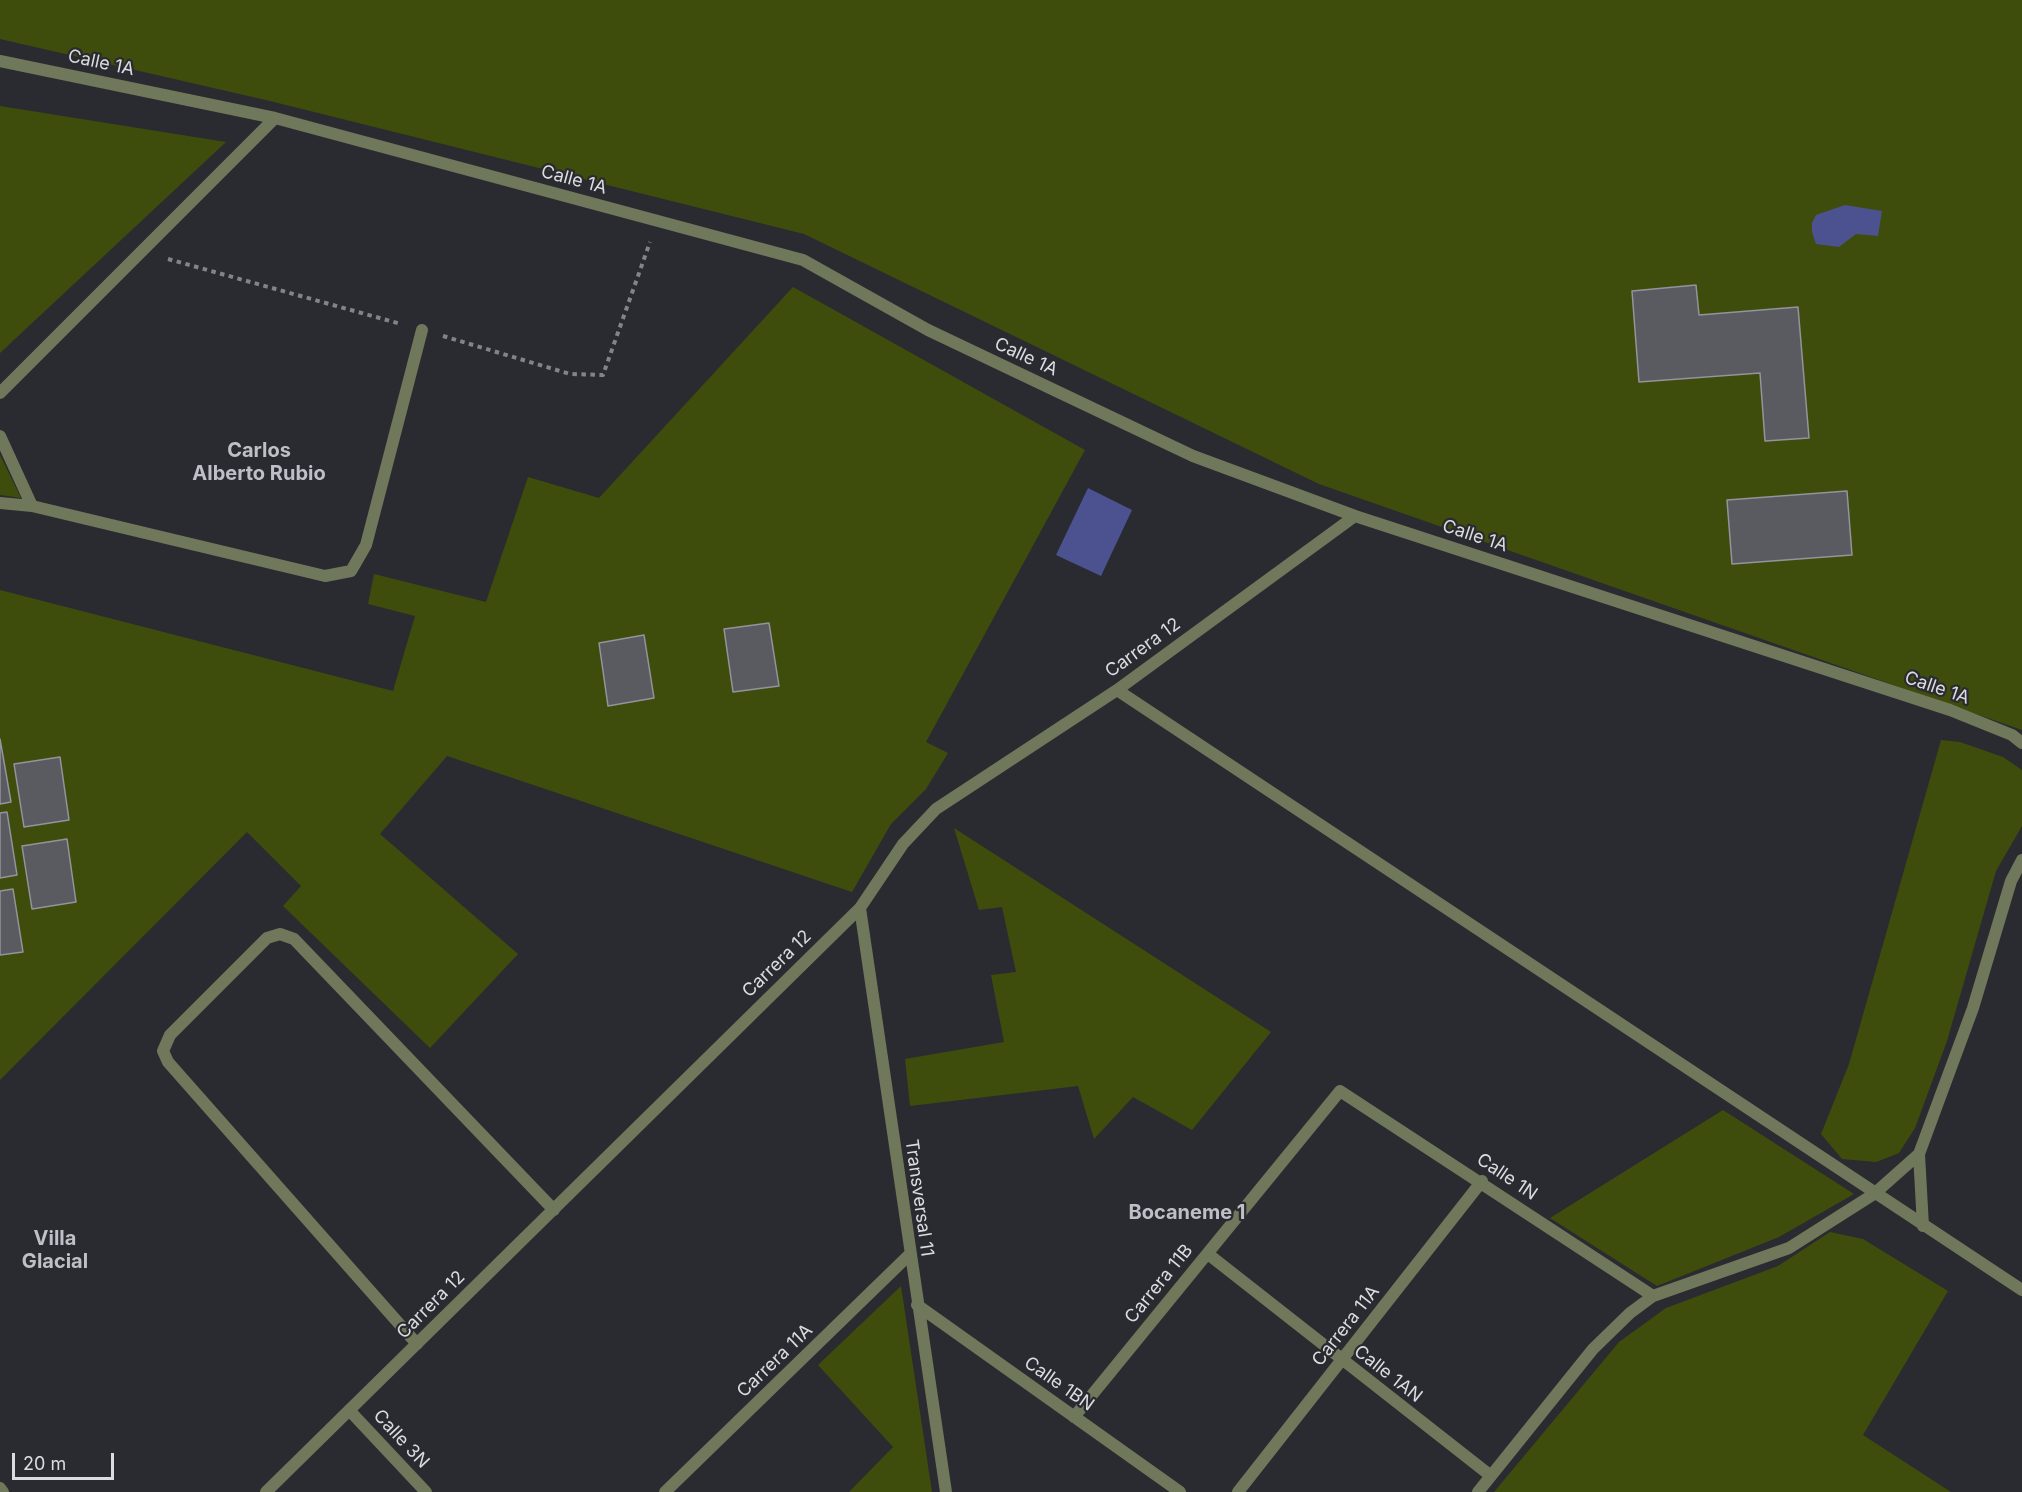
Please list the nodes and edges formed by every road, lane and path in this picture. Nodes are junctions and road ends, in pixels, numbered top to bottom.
1 (0, 61) edge
2 (275, 118) junction
3 (422, 330) dead end
4 (0, 393) edge
5 (0, 436) edge
6 (0, 503) edge
7 (32, 506) junction
8 (1355, 516) junction
9 (1117, 690) junction
10 (2022, 743) edge
11 (2022, 860) edge
12 (860, 908) junction
13 (1340, 1091) joint
14 (1919, 1154) junction
15 (1482, 1181) junction
16 (1874, 1194) junction
17 (554, 1210) junction
18 (1923, 1226) junction
19 (1208, 1254) junction
20 (909, 1255) junction
21 (2022, 1290) edge
22 (1653, 1296) junction
23 (917, 1305) junction
24 (417, 1344) junction
25 (1342, 1360) junction
26 (349, 1410) junction
27 (1074, 1417) junction
28 (1491, 1476) junction
29 (0, 1488) edge
30 (3, 1492) edge
31 (266, 1492) edge
32 (426, 1492) edge
33 (665, 1492) edge
34 (946, 1492) edge
35 (1180, 1492) edge
36 (1238, 1492) edge
37 (1478, 1492) edge

1 - 2 street, Calle 1A
2 - 4 street
2 - 8 street, Calle 1A
3 - 7 street
5 - 7 street
6 - 7 street
8 - 9 street, Carrera 12
8 - 10 street, Calle 1A
9 - 12 street, Carrera 12
9 - 16 street
11 - 14 street
12 - 17 street, Carrera 12
12 - 20 street, Transversal 11
13 - 15 street, Calle 1N
13 - 19 street, Carrera 11B
14 - 16 street
14 - 18 street
15 - 22 street, Calle 1N
15 - 25 street, Carrera 11A
16 - 18 street
16 - 22 street
17 - 24 street, Carrera 12
17 - 24 street
18 - 21 street
19 - 25 street, Calle 1AN
19 - 27 street, Carrera 11B
20 - 23 street, Transversal 11
20 - 33 street, Carrera 11A
22 - 28 street
23 - 27 street, Calle 1BN
23 - 34 street, Transversal 11
24 - 26 street, Carrera 12
25 - 28 street, Calle 1AN
25 - 36 street, Carrera 11A
26 - 31 street, Carrera 12
26 - 32 street, Calle 3N
27 - 35 street, Calle 1BN
28 - 37 street
29 - 30 street

